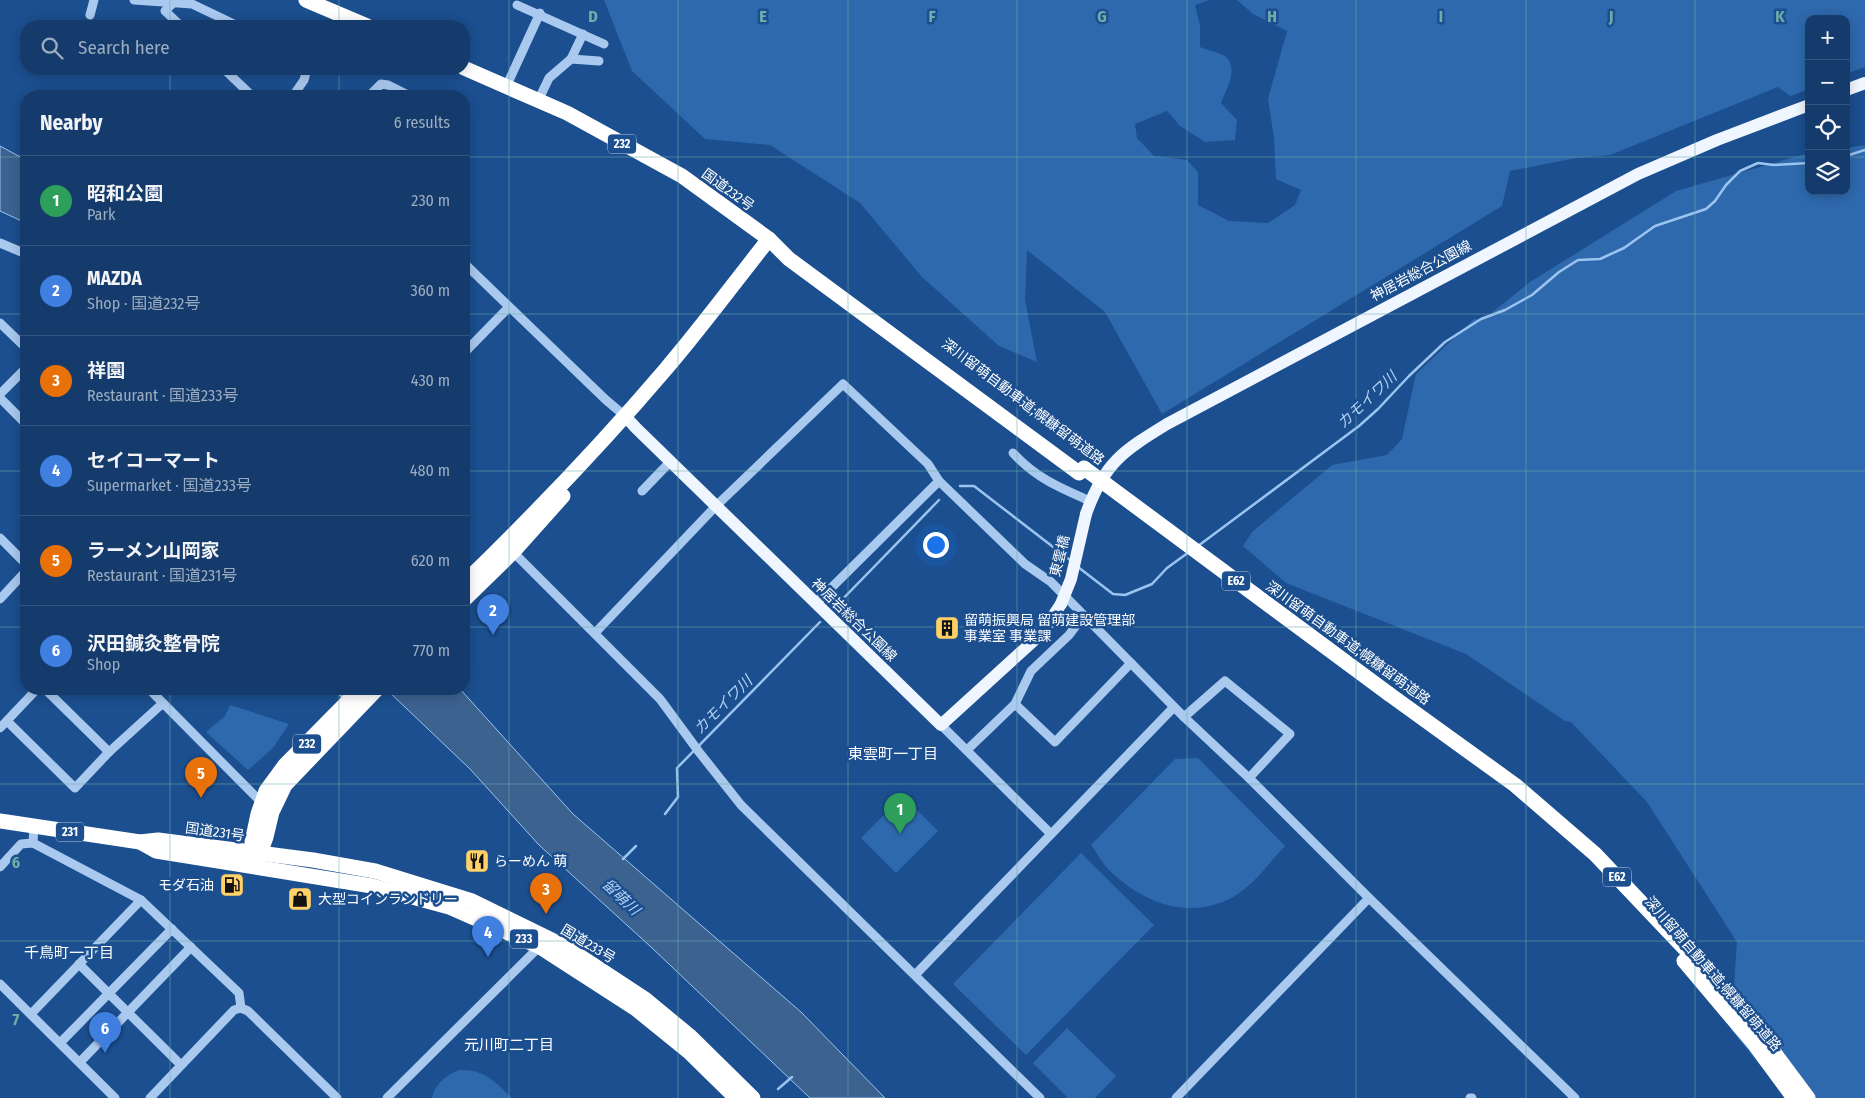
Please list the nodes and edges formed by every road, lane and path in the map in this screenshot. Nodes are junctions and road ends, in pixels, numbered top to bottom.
1 (94, 0) edge
2 (134, 0) edge
3 (306, 0) edge
4 (174, 2) junction
5 (518, 5) dead end
6 (540, 13) junction
7 (90, 15) dead end
8 (175, 20) edge
9 (225, 20) edge
10 (353, 20) edge
11 (583, 34) junction
12 (604, 44) dead end
13 (571, 59) junction
14 (599, 62) dead end
15 (470, 71) edge
16 (230, 75) edge
17 (305, 75) edge
18 (1865, 83) edge
19 (506, 87) junction
20 (1850, 89) edge
21 (246, 90) edge
22 (298, 90) edge
23 (375, 90) edge
24 (398, 90) edge
25 (538, 101) junction
26 (1805, 107) edge
27 (769, 239) junction
28 (0, 243) edge
29 (20, 251) edge
30 (470, 269) edge
31 (509, 308) junction
32 (0, 323) edge
33 (20, 342) edge
34 (470, 347) edge
35 (20, 374) edge
36 (0, 394) edge
37 (0, 398) edge
38 (625, 416) junction
39 (20, 418) edge
40 (1013, 453) dead end
41 (670, 462) junction
42 (939, 481) junction
43 (642, 492) dead end
44 (1090, 501) junction
45 (716, 506) junction
46 (1086, 514) joint
47 (0, 538) edge
48 (509, 548) junction
49 (20, 558) edge
50 (20, 577) edge
51 (473, 580) edge
52 (0, 599) edge
53 (816, 603) junction
54 (1084, 615) junction
55 (595, 633) junction
56 (1132, 663) junction
57 (31, 695) edge
58 (51, 695) edge
59 (155, 695) edge
60 (357, 695) edge
61 (1386, 696) junction
62 (163, 703) junction
63 (1015, 704) junction
64 (1174, 707) junction
65 (1184, 717) junction
66 (7, 721) junction
67 (941, 725) junction
68 (0, 728) edge
69 (967, 750) junction
70 (109, 752) junction
71 (1249, 778) junction
72 (267, 807) junction
73 (0, 821) edge
74 (34, 827) junction
75 (1051, 834) junction
76 (260, 836) junction
77 (33, 843) junction
78 (228, 856) junction
79 (253, 860) junction
80 (271, 862) junction
81 (0, 867) edge
82 (1369, 898) junction
83 (141, 900) junction
84 (172, 929) junction
85 (544, 943) junction
86 (191, 947) junction
87 (79, 964) junction
88 (915, 975) junction
89 (0, 984) edge
90 (108, 993) junction
91 (242, 1008) junction
92 (128, 1012) junction
93 (31, 1014) junction
94 (60, 1042) junction
95 (80, 1062) junction
96 (181, 1065) junction
97 (115, 1098) edge
98 (150, 1098) edge
99 (337, 1098) edge
100 (387, 1098) edge
101 (736, 1098) edge
102 (753, 1098) edge
103 (1040, 1098) edge
104 (1176, 1098) edge
105 (1575, 1098) edge
106 (1794, 1098) edge
107 (1808, 1098) edge

1 - 7 street
2 - 4 street
3 - 10 highway
4 - 8 street
4 - 9 street
5 - 6 street
6 - 11 street
6 - 19 street
11 - 12 street
11 - 13 street
13 - 14 street
13 - 25 street
15 - 19 highway, 国道232号 / 232
16 - 21 street
17 - 22 street
18 - 20 main road
19 - 25 highway, 国道232号 / 232
23 - 24 street
25 - 27 highway, 国道232号 / 232
26 - 44 main road, 神居岩総合公園線
27 - 38 highway
27 - 61 highway, 深川留萌自動車道;幌糠留萌道路 / E62
28 - 29 street
30 - 31 street
31 - 34 street
31 - 38 street
32 - 33 street
35 - 36 street
37 - 39 street
38 - 41 main road, 神居岩総合公園線
38 - 48 highway
40 - 44 street
41 - 43 street
41 - 45 main road, 神居岩総合公園線
42 - 45 street
42 - 53 street
42 - 54 street
44 - 46 main road, 神居岩総合公園線
45 - 53 main road, 神居岩総合公園線
45 - 55 street
46 - 67 main road, 東雲橋, bridge
47 - 49 street
48 - 51 highway
48 - 55 street
50 - 52 street
53 - 67 main road, 神居岩総合公園線
54 - 56 street
54 - 63 street
55 - 88 street
56 - 63 street
56 - 64 street
57 - 66 street
58 - 70 street
59 - 62 street
60 - 72 highway, 232
61 - 106 highway, 深川留萌自動車道;幌糠留萌道路 / E62
61 - 107 highway, 深川留萌自動車道;幌糠留萌道路 / E62
62 - 70 street
62 - 72 street
63 - 69 street
64 - 65 street
64 - 75 street
65 - 71 street
65 - 71 street
66 - 68 street
66 - 70 street
67 - 69 street
69 - 75 street
71 - 82 street
72 - 76 highway, 232
73 - 74 highway, 国道231号 / 231
74 - 77 street
74 - 78 highway, 国道231号 / 231
75 - 88 street
76 - 78 highway
76 - 79 highway, 232
76 - 80 highway
77 - 81 street
77 - 83 street
78 - 79 highway, 国道231号 / 231
79 - 80 highway, 国道233号 / 233
80 - 85 highway, 国道233号 / 233
82 - 104 street
82 - 105 street
83 - 84 street
83 - 87 street
84 - 86 street
84 - 90 street
85 - 100 street
85 - 101 highway, 国道233号 / 233
85 - 102 highway, 国道233号 / 233
86 - 91 street
86 - 92 street
87 - 90 street
87 - 93 street
88 - 103 street
89 - 93 street
90 - 92 street
90 - 94 street
91 - 96 street
91 - 99 street
92 - 95 street
92 - 96 street
93 - 94 street
94 - 95 street
95 - 97 street
96 - 98 street

